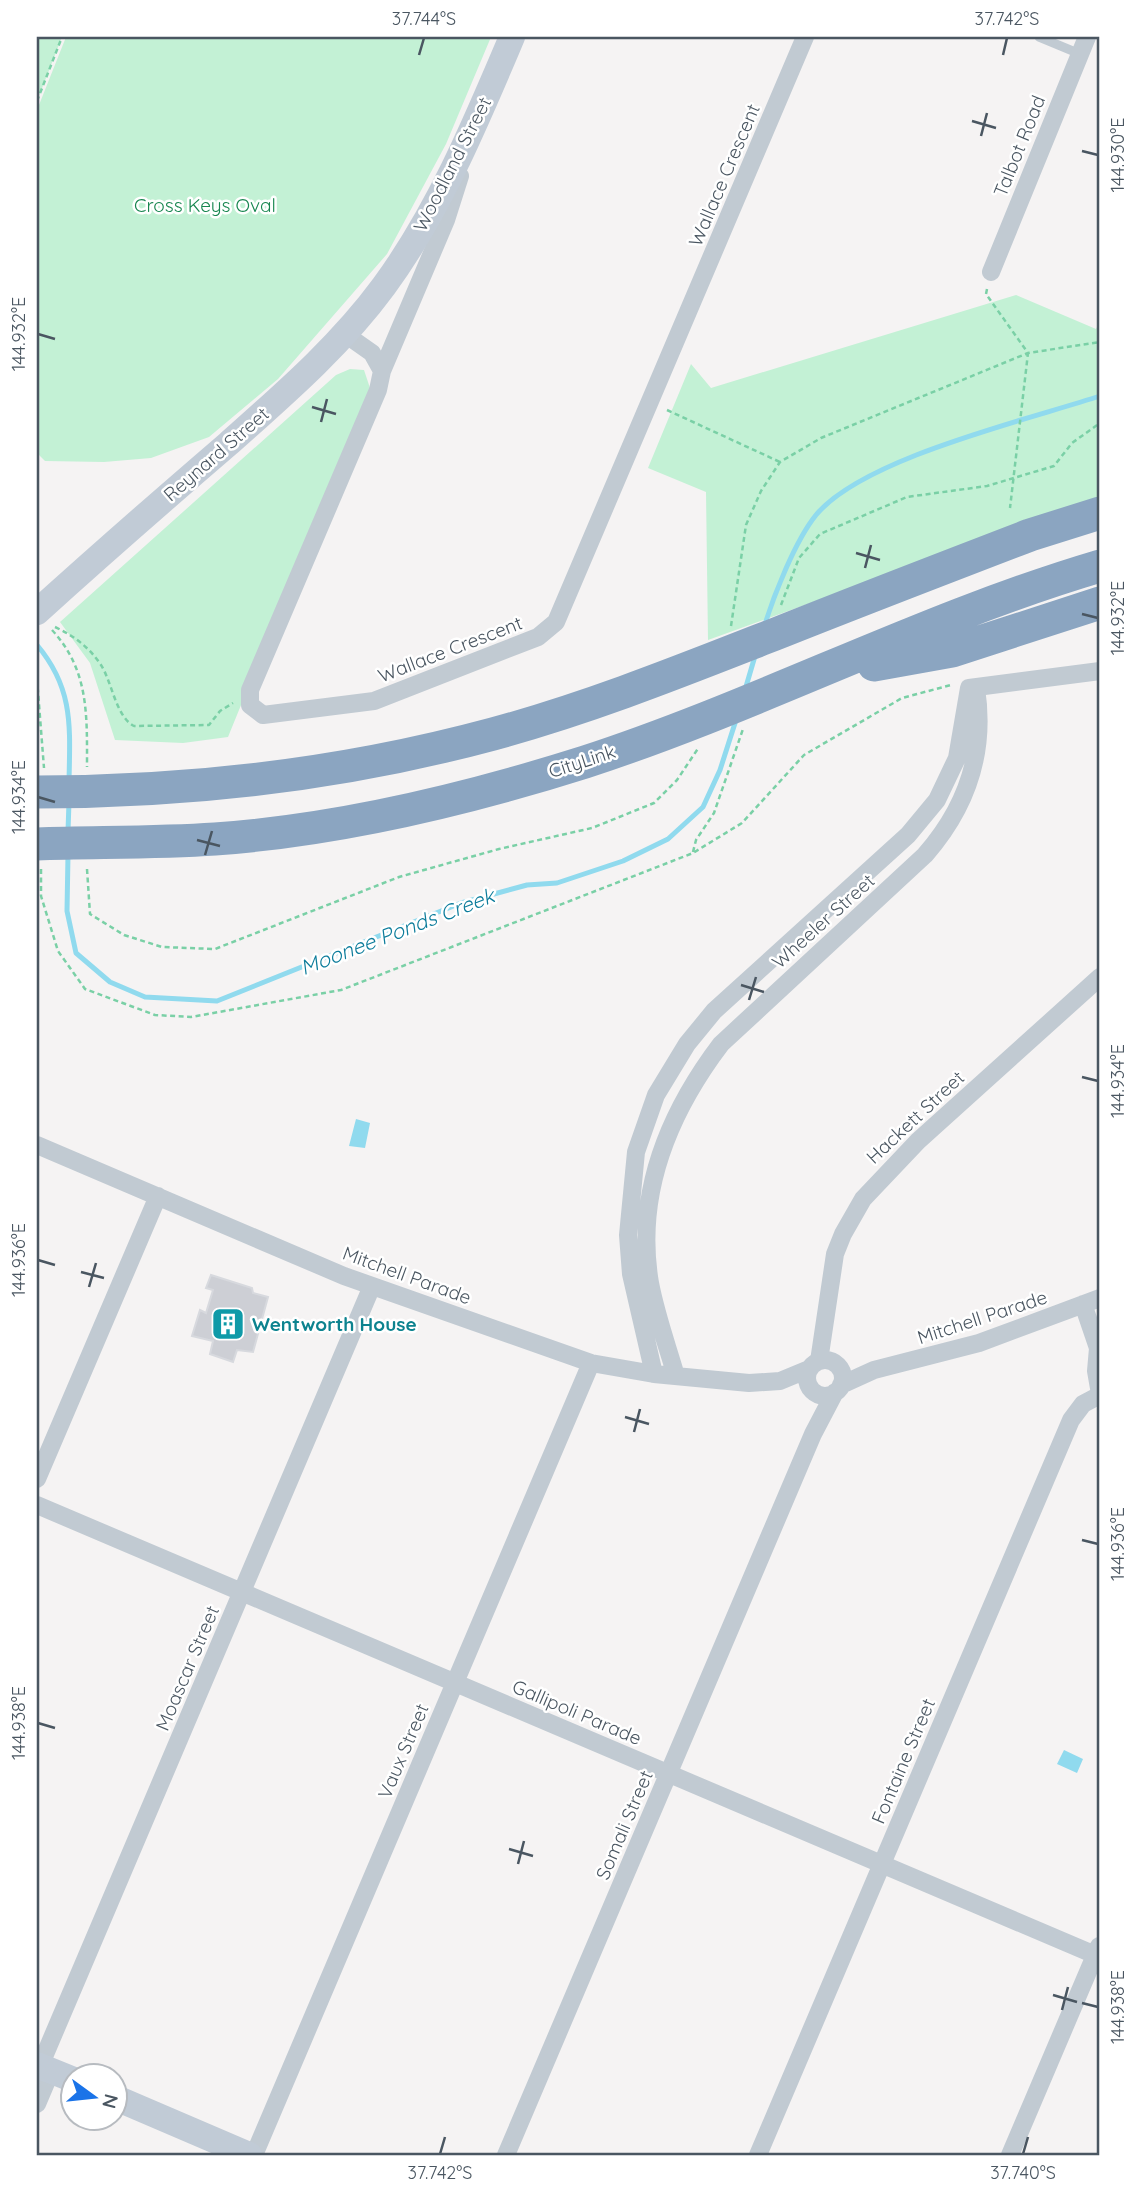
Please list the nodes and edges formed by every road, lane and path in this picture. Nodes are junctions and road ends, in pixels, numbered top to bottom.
1 (62, 37) edge
2 (512, 37) edge
3 (805, 37) edge
4 (1039, 37) edge
5 (1087, 37) edge
6 (1080, 54) junction
7 (37, 101) edge
8 (480, 113) junction
9 (991, 272) joint
10 (384, 286) joint
11 (345, 334) junction
12 (382, 371) junction
13 (651, 402) junction
14 (780, 462) dead end
15 (1010, 508) dead end
16 (1100, 513) edge
17 (1100, 566) edge
18 (1100, 603) edge
19 (41, 617) edge
20 (1100, 671) edge
21 (37, 679) edge
22 (796, 680) junction
23 (973, 688) junction
24 (250, 705) junction
25 (39, 785) edge
26 (39, 850) edge
27 (1100, 977) edge
28 (37, 1144) edge
29 (158, 1196) junction
30 (372, 1286) junction
31 (1092, 1301) edge
32 (591, 1363) junction
33 (830, 1373) junction
34 (654, 1374) junction
35 (676, 1376) junction
36 (779, 1381) junction
37 (813, 1391) junction
38 (1100, 1394) edge
39 (813, 1434) junction
40 (37, 1479) edge
41 (37, 1505) edge
42 (242, 1592) junction
43 (455, 1683) junction
44 (669, 1773) junction
45 (882, 1864) junction
46 (1099, 1952) edge
47 (50, 2070) edge
48 (37, 2104) edge
49 (130, 2104) edge
50 (249, 2155) edge
51 (254, 2155) edge
52 (506, 2155) edge
53 (758, 2155) edge
54 (1010, 2155) edge

1 - 7 path
2 - 8 street, Woodland Street
3 - 13 street, Wallace Crescent
4 - 6 lane
5 - 6 street, Talbot Road
6 - 9 street, Talbot Road
8 - 10 street, Woodland Street
8 - 12 street
9 - 15 path
10 - 11 street, Reynard Street
11 - 12 street
11 - 19 street, Reynard Street
12 - 24 street
13 - 14 path
13 - 24 street, Wallace Crescent
16 - 25 highway
17 - 22 highway, CityLink
18 - 22 highway
19 - 24 path
20 - 23 street
21 - 25 path
22 - 26 highway, CityLink
23 - 26 path
23 - 34 street, Wheeler Street
23 - 35 street, Wheeler Street
27 - 33 street, Hackett Street
28 - 29 street, Mitchell Parade
29 - 30 street, Mitchell Parade
29 - 40 street
30 - 32 street, Mitchell Parade
30 - 42 street, Moascar Street
31 - 33 street, Mitchell Parade
31 - 38 street, Fontaine Street
32 - 34 street, Mitchell Parade
32 - 43 street, Vaux Street
33 - 36 street, Mitchell Parade
33 - 37 street, Mitchell Parade
33 - 39 street, Somali Street
34 - 35 street, Mitchell Parade
35 - 36 street, Mitchell Parade
36 - 37 street, Mitchell Parade
37 - 39 street, Somali Street
38 - 45 street, Fontaine Street
39 - 44 street, Somali Street
41 - 42 street, Gallipoli Parade
42 - 43 street, Gallipoli Parade
42 - 47 street, Moascar Street
43 - 44 street, Gallipoli Parade
43 - 51 street, Vaux Street
44 - 45 street, Gallipoli Parade
44 - 52 street, Somali Street
45 - 46 street, Gallipoli Parade
45 - 53 street, Fontaine Street
46 - 54 street
47 - 48 street, Moascar Street
49 - 50 street

